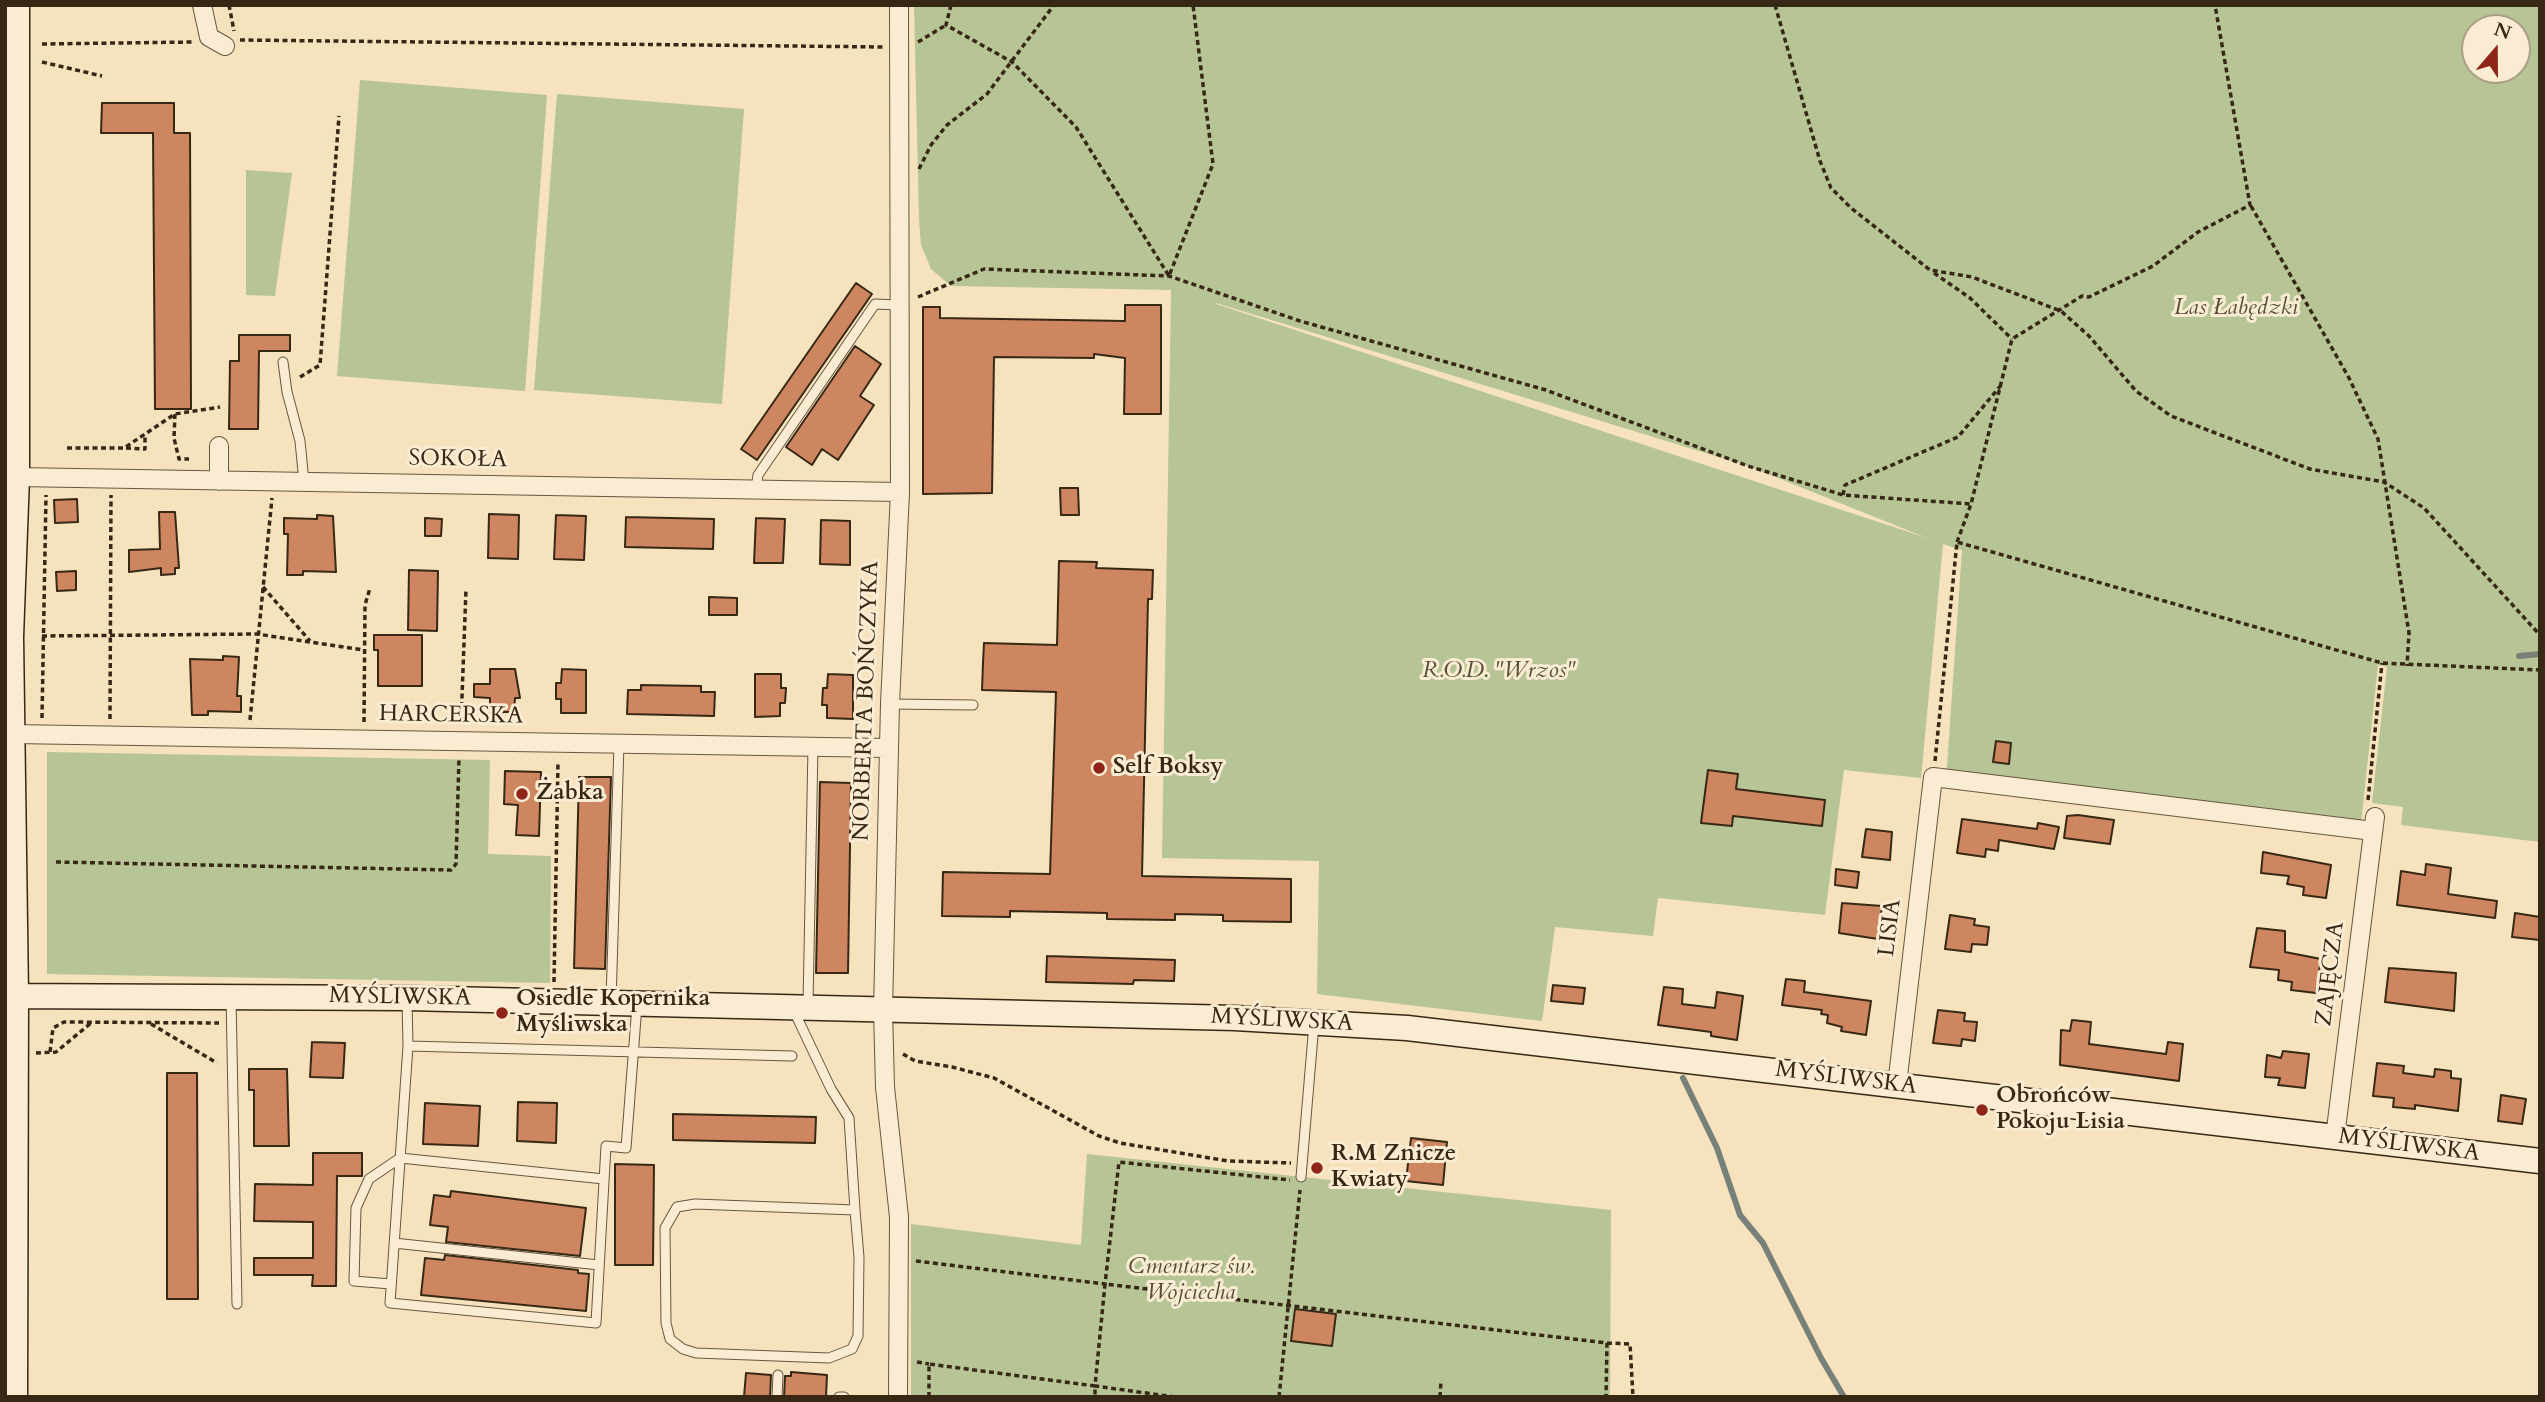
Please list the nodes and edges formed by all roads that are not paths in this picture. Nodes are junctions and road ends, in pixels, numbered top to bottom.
1 (17, 5) edge
2 (202, 5) edge
3 (899, 5) edge
4 (219, 44) road end
5 (898, 305) junction
6 (283, 362) dead end
7 (219, 446) dead end
8 (17, 477) junction
9 (219, 481) junction
10 (304, 482) junction
11 (756, 489) junction
12 (900, 492) junction
13 (890, 704) junction
14 (973, 705) dead end
15 (12, 734) junction
16 (618, 744) junction
17 (813, 747) junction
18 (888, 748) junction
19 (2374, 824) joint
20 (231, 995) junction
21 (11, 996) edge
22 (407, 998) junction
23 (610, 1003) junction
24 (637, 1003) junction
25 (800, 1007) junction
26 (883, 1011) junction
27 (1314, 1022) junction
28 (408, 1046) junction
29 (635, 1051) junction
30 (793, 1056) dead end
31 (1897, 1085) junction
32 (2335, 1137) junction
33 (400, 1158) junction
34 (2540, 1161) edge
35 (1301, 1177) road end
36 (604, 1179) junction
37 (855, 1210) junction
38 (394, 1243) junction
39 (599, 1265) junction
40 (391, 1284) junction
41 (237, 1304) dead end
42 (778, 1375) dead end
43 (15, 1397) edge
44 (777, 1397) edge
45 (898, 1397) edge

1 - 8 street
2 - 4 street
3 - 5 street, NORBERTA BOŃCZYKA
5 - 11 lane
5 - 12 street, NORBERTA BOŃCZYKA
6 - 10 lane
7 - 9 street
8 - 9 street, SOKOŁA
8 - 15 street
9 - 10 street, SOKOŁA
10 - 11 street, SOKOŁA
11 - 12 street, SOKOŁA
12 - 13 street, NORBERTA BOŃCZYKA
13 - 14 lane
13 - 18 street, NORBERTA BOŃCZYKA
15 - 16 street, HARCERSKA
15 - 21 street
16 - 17 street, HARCERSKA
16 - 23 lane
17 - 18 street, HARCERSKA
17 - 25 lane
18 - 26 street, NORBERTA BOŃCZYKA
19 - 31 street, LISIA
19 - 32 street, ZAJĘCZA
20 - 21 street, MYŚLIWSKA
20 - 22 street, MYŚLIWSKA
20 - 41 lane
21 - 43 street
22 - 23 street, MYŚLIWSKA
22 - 28 lane
23 - 24 street, MYŚLIWSKA
24 - 25 street, MYŚLIWSKA
24 - 29 lane
25 - 26 street, MYŚLIWSKA
25 - 37 lane
26 - 27 street, MYŚLIWSKA
26 - 45 street, NORBERTA BOŃCZYKA
27 - 31 street, MYŚLIWSKA
27 - 35 lane
28 - 29 lane
28 - 33 lane
29 - 30 lane
29 - 36 lane
31 - 32 street, MYŚLIWSKA
32 - 34 street, MYŚLIWSKA
33 - 36 lane
33 - 38 lane
33 - 40 lane
36 - 39 lane
37 - 37 lane
38 - 39 lane
38 - 40 lane
39 - 40 lane
42 - 44 lane

